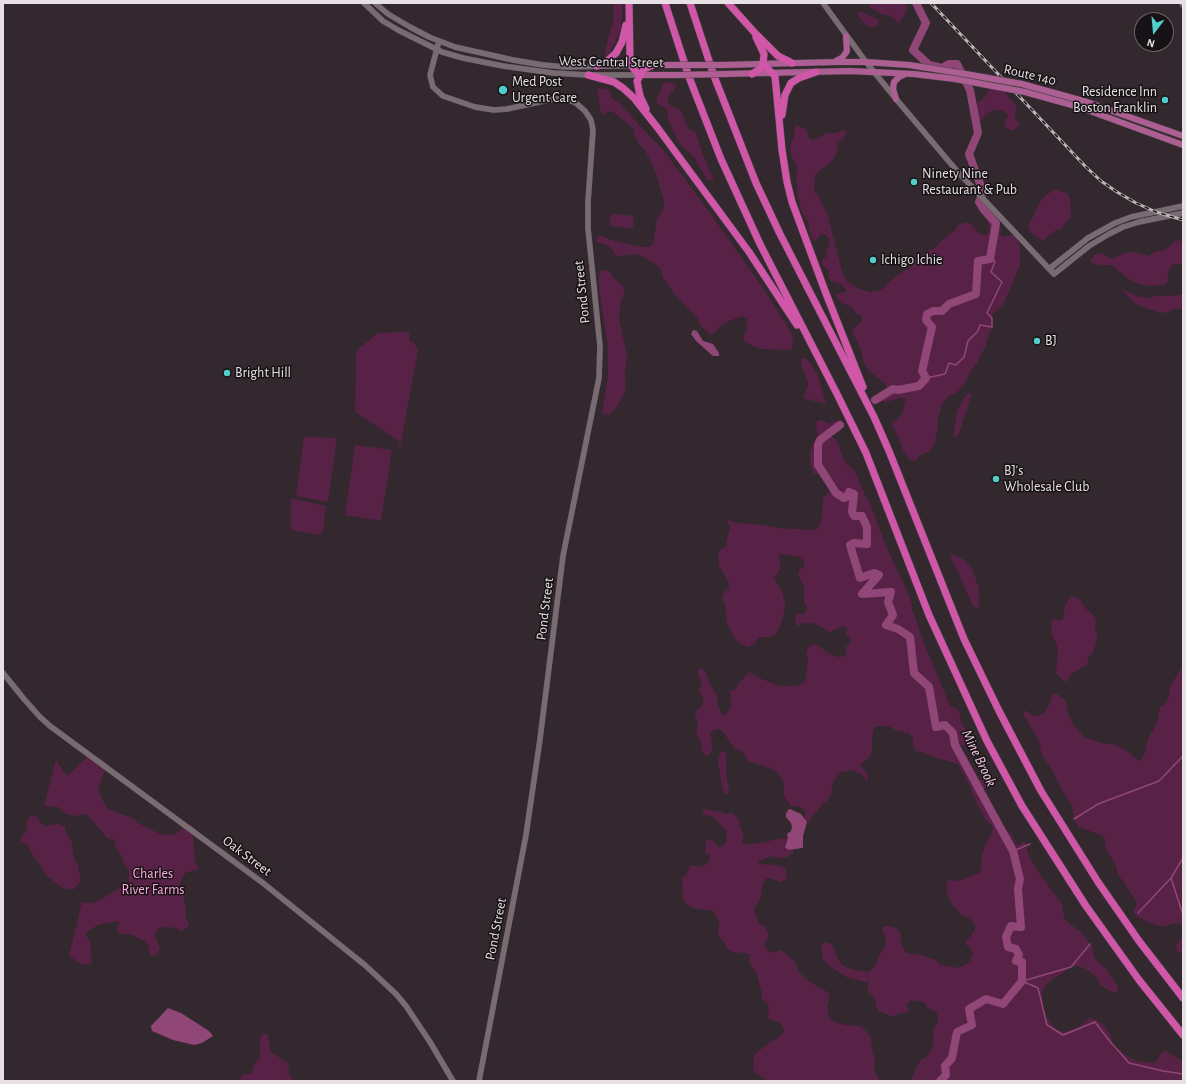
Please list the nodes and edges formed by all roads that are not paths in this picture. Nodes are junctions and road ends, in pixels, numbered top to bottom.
1 (364, 3) edge
2 (375, 3) edge
3 (666, 3) edge
4 (690, 3) edge
5 (728, 3) edge
6 (822, 3) edge
7 (629, 5) edge
8 (755, 33) junction
9 (846, 36) junction
10 (439, 41) junction
11 (436, 49) junction
12 (836, 62) junction
13 (866, 62) junction
14 (792, 63) junction
15 (653, 64) junction
16 (763, 64) junction
17 (631, 65) junction
18 (597, 66) junction
19 (874, 71) junction
20 (816, 72) junction
21 (752, 74) junction
22 (773, 74) junction
23 (907, 74) junction
24 (588, 75) junction
25 (639, 75) junction
26 (896, 99) junction
27 (657, 126) junction
28 (780, 129) junction
29 (1183, 136) edge
30 (1183, 145) edge
31 (1183, 206) edge
32 (1183, 213) edge
33 (1049, 269) junction
34 (838, 396) junction
35 (874, 417) junction
36 (3, 673) edge
37 (1183, 998) edge
38 (1183, 1035) edge
39 (454, 1081) edge
40 (479, 1081) edge

1 - 11 main road, West Central Street
2 - 10 main road, West Central Street
3 - 34 highway
4 - 35 highway
5 - 8 highway
6 - 9 main road
7 - 17 highway
7 - 18 highway
8 - 14 highway
8 - 16 highway
9 - 12 main road
9 - 13 main road
10 - 11 main road
10 - 18 main road, West Central Street
11 - 24 main road, West Central Street
11 - 40 main road, Pond Street
12 - 13 main road, West Central Street
12 - 14 main road, West Central Street
13 - 19 main road
13 - 29 main road, Route 140, bridge
14 - 16 main road, West Central Street
15 - 16 main road, West Central Street, bridge
15 - 17 main road, West Central Street
15 - 25 highway
16 - 21 highway
16 - 22 highway
17 - 18 main road, West Central Street
17 - 25 highway
19 - 20 main road, West Central Street
19 - 23 main road, Route 140
19 - 26 main road
20 - 22 main road, West Central Street
20 - 28 highway
21 - 22 main road, West Central Street
21 - 25 main road, West Central Street, bridge
22 - 28 highway
23 - 26 main road
23 - 30 main road, Route 140, bridge
24 - 25 main road, West Central Street
24 - 27 highway
25 - 27 highway
26 - 33 main road
27 - 34 highway
28 - 35 highway
31 - 33 main road
32 - 33 main road
34 - 38 highway
35 - 37 highway
36 - 39 main road, Oak Street

